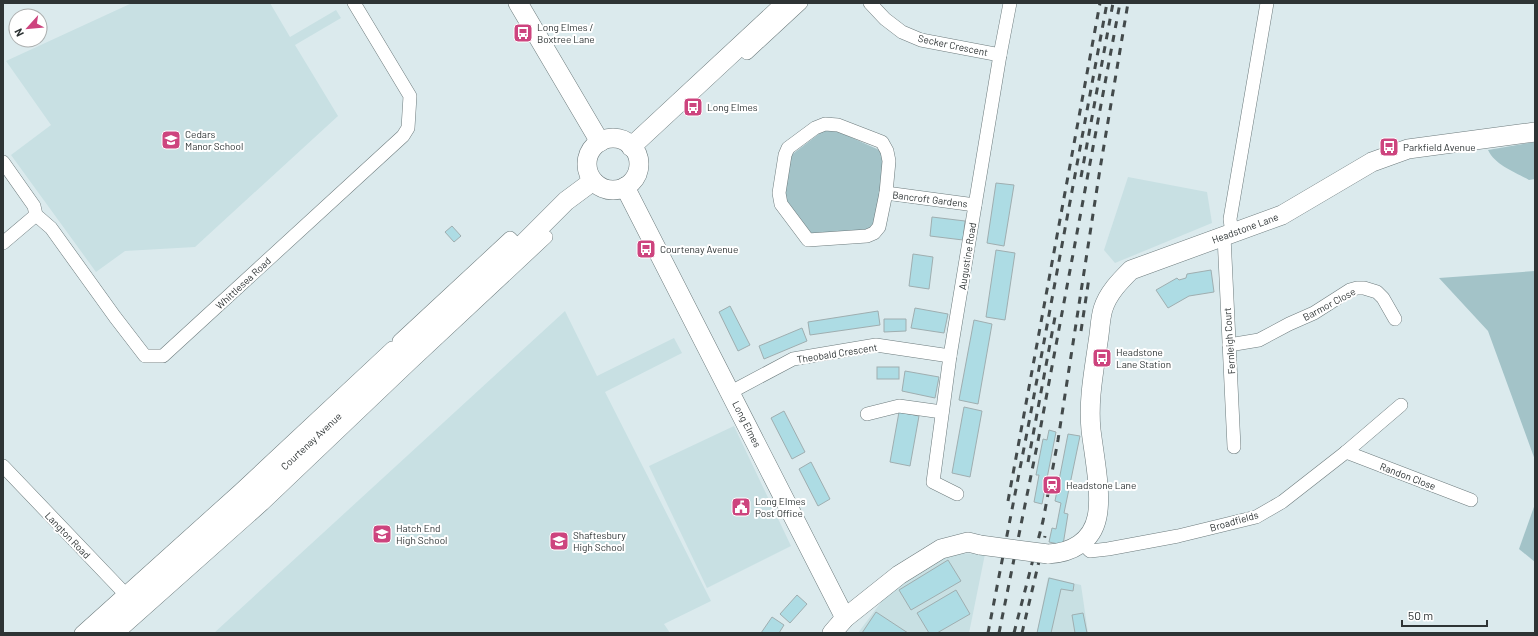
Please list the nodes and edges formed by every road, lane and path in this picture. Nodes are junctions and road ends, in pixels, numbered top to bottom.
1 (354, 3) edge
2 (518, 3) edge
3 (786, 3) edge
4 (801, 3) edge
5 (870, 3) edge
6 (1010, 3) edge
7 (1267, 3) edge
8 (750, 45) junction
9 (1000, 55) junction
10 (1535, 132) edge
11 (600, 142) junction
12 (631, 146) junction
13 (3, 162) edge
14 (593, 181) junction
15 (625, 187) junction
16 (886, 193) junction
17 (975, 205) junction
18 (36, 215) junction
19 (1228, 234) junction
20 (546, 237) dead end
21 (3, 243) edge
22 (523, 251) junction
23 (1395, 319) dead end
24 (1230, 345) junction
25 (395, 356) junction
26 (950, 356) junction
27 (731, 392) junction
28 (1401, 405) dead end
29 (942, 412) junction
30 (867, 414) dead end
31 (1234, 447) dead end
32 (1346, 452) junction
33 (3, 466) edge
34 (957, 494) dead end
35 (259, 499) junction
36 (1471, 500) dead end
37 (1082, 543) junction
38 (129, 598) junction
39 (845, 618) junction
40 (81, 633) edge
41 (105, 633) edge
42 (832, 633) edge

1 - 18 street, Whittlesea Road
2 - 11 street
3 - 8 street
4 - 8 street
5 - 9 street, Secker Crescent
6 - 9 street, Augustine Road
7 - 19 street
8 - 12 street
9 - 17 street, Augustine Road
10 - 19 street, Headstone Lane
11 - 12 street
11 - 14 street
12 - 15 street
13 - 18 street, Whittlesea Road
14 - 15 street
14 - 22 street, Courtenay Avenue
15 - 27 street, Long Elmes
16 - 16 street, Bancroft Gardens
16 - 17 street, Bancroft Gardens
17 - 26 street, Augustine Road
18 - 21 street
19 - 24 street, Fernleigh Court
19 - 37 street, Headstone Lane
20 - 22 street, Courtenay Avenue
22 - 25 street, Courtenay Avenue
22 - 25 street, Courtenay Avenue
23 - 24 street, Barmor Close
24 - 31 street, Fernleigh Court
25 - 35 street, Courtenay Avenue
25 - 38 street, Courtenay Avenue
26 - 27 street, Theobald Crescent
26 - 29 street, Augustine Road
27 - 39 street, Long Elmes
28 - 32 street, Broadfields
29 - 30 street
29 - 34 street, Augustine Road
32 - 36 street, Randon Close
32 - 37 street, Broadfields
33 - 38 street, Langton Road
35 - 38 street, Courtenay Avenue
35 - 41 street, Courtenay Avenue
37 - 39 street, Headstone Lane, bridge
38 - 40 street, Courtenay Avenue
38 - 41 street, Courtenay Avenue
39 - 42 street, Headstone Lane

